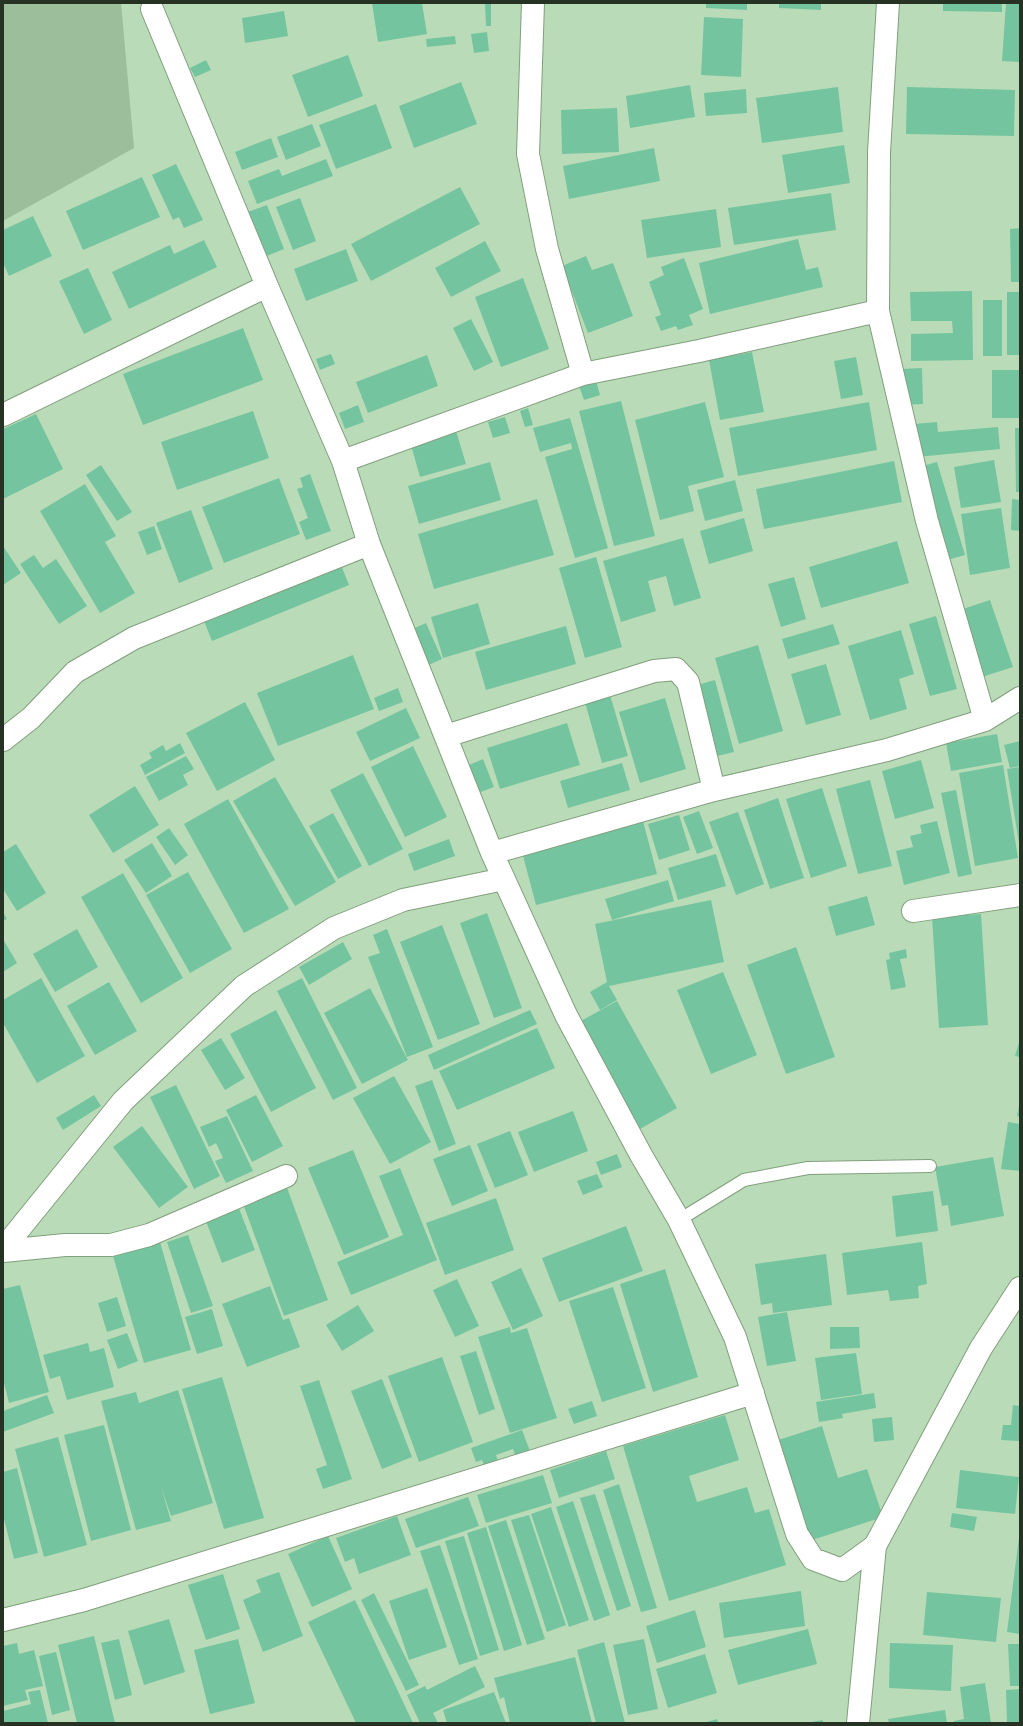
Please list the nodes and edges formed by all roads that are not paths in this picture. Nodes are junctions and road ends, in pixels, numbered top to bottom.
1 (533, 3) edge
2 (888, 3) edge
3 (152, 10) dead end
4 (267, 286) junction
5 (878, 311) junction
6 (583, 374) junction
7 (3, 415) edge
8 (343, 461) junction
9 (369, 544) junction
10 (1020, 698) edge
11 (985, 720) junction
12 (446, 736) junction
13 (3, 740) edge
14 (714, 790) junction
15 (492, 853) junction
16 (504, 879) junction
17 (1020, 895) edge
18 (913, 911) dead end
19 (930, 1166) dead end
20 (286, 1176) dead end
21 (679, 1220) junction
22 (3, 1250) edge
23 (1020, 1288) edge
24 (753, 1392) junction
25 (875, 1546) junction
26 (3, 1620) edge
27 (858, 1723) edge

1 - 6 street
2 - 5 street
3 - 4 street
4 - 7 street
4 - 8 street
5 - 6 street
5 - 11 street
6 - 8 street
8 - 9 street
9 - 12 street
9 - 13 street
10 - 11 street
11 - 14 street
12 - 14 street
12 - 15 street
14 - 15 street
15 - 16 street
16 - 21 street
16 - 22 street
17 - 18 street
19 - 21 lane
20 - 22 street
21 - 24 street
23 - 25 street
24 - 25 street
24 - 26 street
25 - 27 street

